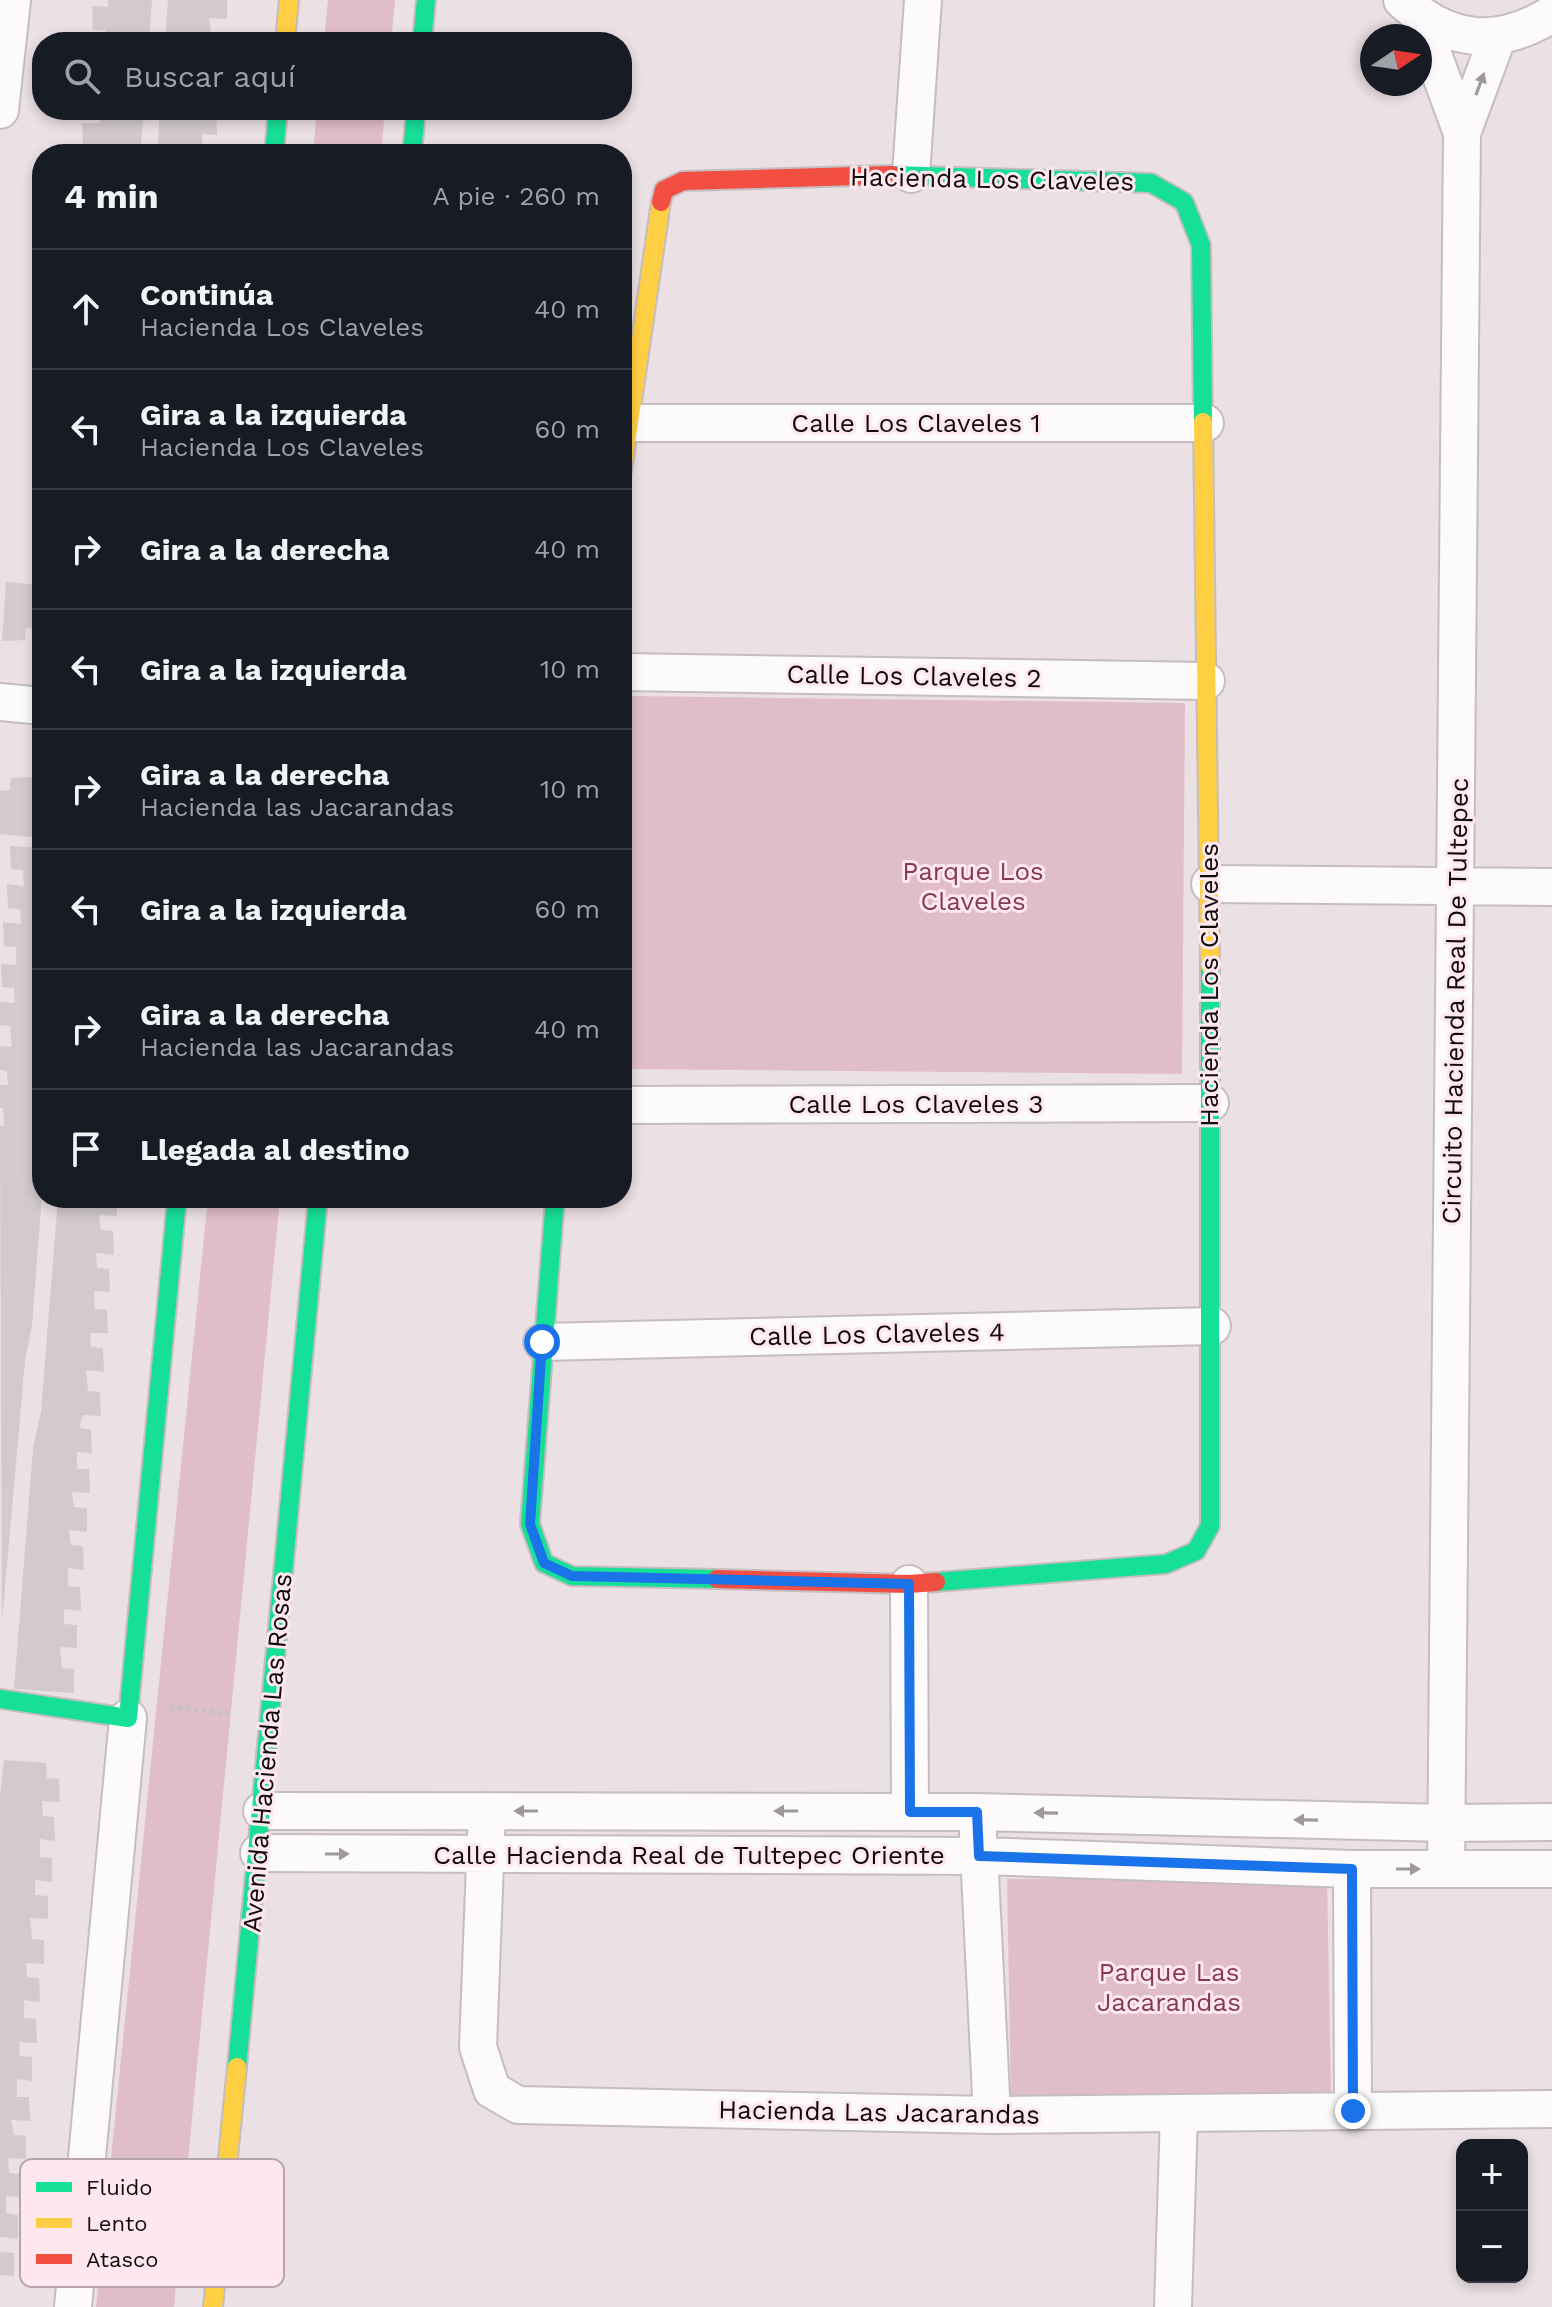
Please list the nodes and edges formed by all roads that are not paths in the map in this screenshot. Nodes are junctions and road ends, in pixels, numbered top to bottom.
1 (12, 0) edge
2 (289, 0) edge
3 (923, 0) edge
4 (1411, 8) edge
5 (1552, 14) edge
6 (286, 32) edge
7 (1498, 36) junction
8 (0, 110) edge
9 (277, 120) edge
10 (415, 120) edge
11 (1462, 133) junction
12 (275, 144) edge
13 (413, 144) edge
14 (911, 174) junction
15 (632, 388) edge
16 (632, 423) edge
17 (1205, 423) junction
18 (632, 672) edge
19 (1206, 681) junction
20 (0, 702) edge
21 (32, 705) edge
22 (1210, 884) junction
23 (1457, 886) junction
24 (1552, 887) edge
25 (1210, 1103) junction
26 (632, 1105) edge
27 (176, 1208) edge
28 (317, 1208) edge
29 (554, 1208) edge
30 (1212, 1326) junction
31 (542, 1342) junction
32 (909, 1584) junction
33 (0, 1699) edge
34 (129, 1710) junction
35 (262, 1811) junction
36 (487, 1811) junction
37 (910, 1812) junction
38 (977, 1812) junction
39 (1552, 1822) edge
40 (1447, 1823) junction
41 (259, 1853) junction
42 (487, 1854) junction
43 (979, 1856) junction
44 (1352, 1869) junction
45 (1446, 1869) junction
46 (1552, 1869) edge
47 (1552, 2109) edge
48 (1353, 2111) junction
49 (1179, 2114) junction
50 (992, 2115) junction
51 (87, 2159) edge
52 (228, 2159) edge
53 (75, 2287) edge
54 (215, 2287) edge
55 (73, 2307) edge
56 (213, 2307) edge
57 (1173, 2307) edge

1 - 8 street
2 - 6 street
3 - 14 street
4 - 7 street
4 - 11 street, Circuito Hacienda Real De Tultepec
5 - 7 street
11 -> 7 street, Circuito Hacienda Real De Tultepec
9 - 12 street
10 - 13 street
11 - 23 street, Circuito Hacienda Real De Tultepec
14 - 15 street, Hacienda Los Claveles
14 - 17 street, Hacienda Los Claveles
16 - 17 street, Calle Los Claveles 1
17 - 19 street, Hacienda Los Claveles
18 - 19 street, Calle Los Claveles 2
19 - 22 street, Hacienda Los Claveles
20 - 21 street
22 - 23 street
22 - 25 street, Hacienda Los Claveles
23 - 24 street
23 - 40 street, Circuito Hacienda Real De Tultepec
25 - 26 street, Calle Los Claveles 3
25 - 30 street, Hacienda Los Claveles
27 - 34 street
28 - 35 street, Avenida Hacienda Las Rosas
29 - 31 street, Hacienda Los Claveles
30 - 31 street, Calle Los Claveles 4
30 - 32 street, Hacienda Los Claveles
31 - 32 street, Hacienda Los Claveles
32 - 37 street
33 - 34 street
34 - 51 street
35 - 36 street
35 - 41 street, Avenida Hacienda Las Rosas
37 -> 36 street
36 - 42 street, Hacienda Las Jacarandas
37 - 38 street
40 -> 38 street
38 - 43 street, Hacienda Las Jacarandas
39 - 40 street
40 - 45 street, Circuito Hacienda Real De Tultepec
41 -> 42 street, Calle Hacienda Real de Tultepec Oriente
41 - 52 street, Avenida Hacienda Las Rosas
42 - 43 street, Calle Hacienda Real de Tultepec Oriente
42 - 50 street, Hacienda Las Jacarandas
43 - 44 street, Calle Hacienda Real de Tultepec Oriente
43 - 50 street, Hacienda Las Jacarandas
44 -> 45 street, Calle Hacienda Real de Tultepec Oriente
44 - 48 street
45 - 46 street, Calle Hacienda Real de Tultepec Oriente
47 - 48 street, Hacienda Las Jacarandas
48 - 49 street, Hacienda Las Jacarandas
49 - 50 street, Hacienda Las Jacarandas
49 - 57 street
53 - 55 street
54 - 56 street, Avenida Hacienda Las Rosas

